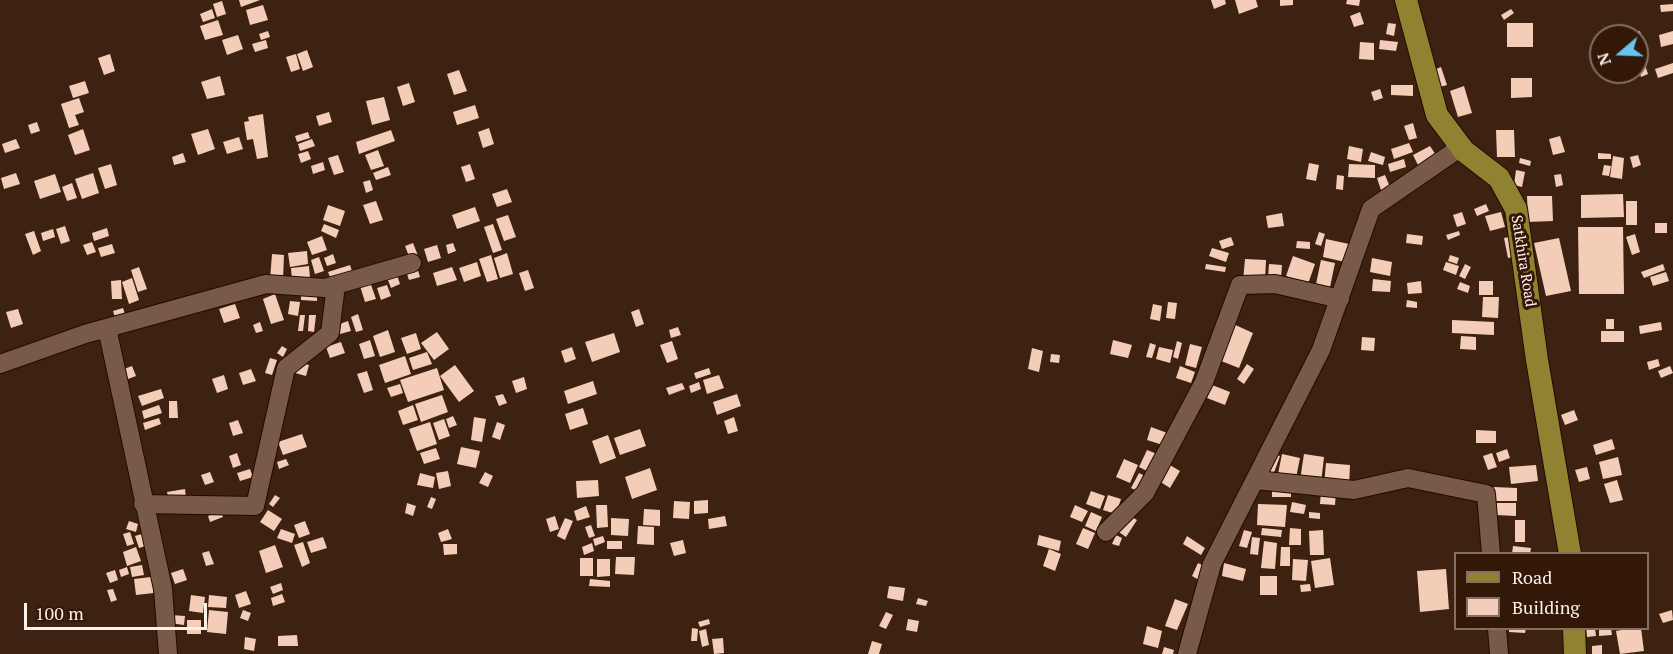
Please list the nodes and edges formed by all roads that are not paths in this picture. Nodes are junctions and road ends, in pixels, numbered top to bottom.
1 (1406, 0) edge
2 (1461, 147) junction
3 (412, 263) dead end
4 (336, 285) junction
5 (1340, 299) junction
6 (107, 328) junction
7 (0, 364) edge
8 (1256, 480) junction
9 (143, 504) junction
10 (1106, 532) dead end
11 (1491, 552) edge
12 (1570, 552) edge
13 (1497, 630) edge
14 (1574, 630) edge
15 (168, 654) edge
16 (1187, 654) edge
17 (1499, 654) edge
18 (1575, 654) edge

1 - 2 main road, Satkhira Road
2 - 5 street
2 - 12 main road, Satkhira Road
3 - 4 street
4 - 6 street
4 - 9 street
5 - 8 street
5 - 10 street
6 - 7 street
6 - 9 street
8 - 11 street
8 - 16 street
9 - 15 street
13 - 17 street
14 - 18 main road

